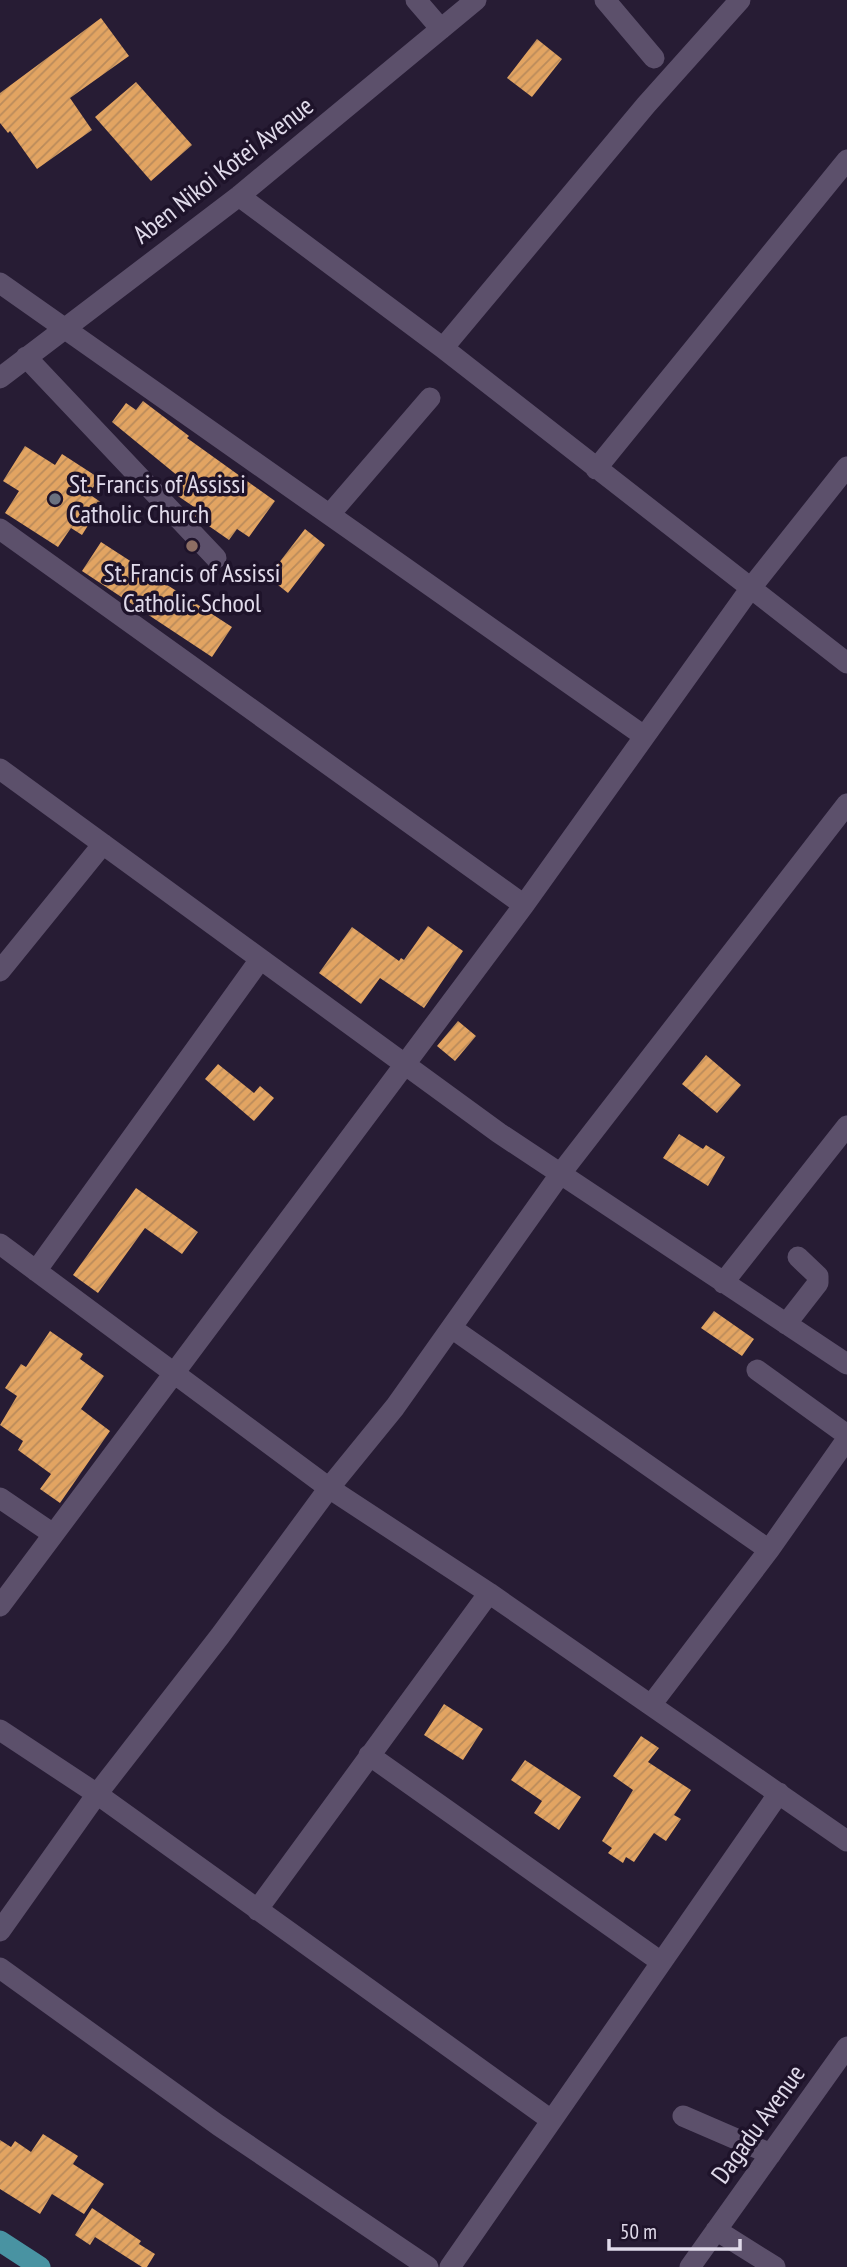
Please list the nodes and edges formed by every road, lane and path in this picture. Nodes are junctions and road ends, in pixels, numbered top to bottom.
1 (416, 0) edge
2 (476, 0) edge
3 (605, 0) edge
4 (740, 0) edge
5 (441, 29) junction
6 (654, 58) dead end
7 (847, 160) edge
8 (239, 196) junction
9 (0, 283) edge
10 (65, 327) junction
11 (443, 348) junction
12 (26, 357) junction
13 (0, 378) edge
14 (430, 398) dead end
15 (847, 467) edge
16 (596, 469) junction
17 (330, 514) junction
18 (0, 529) edge
19 (216, 558) dead end
20 (750, 589) junction
21 (847, 663) edge
22 (644, 736) junction
23 (0, 769) edge
24 (847, 804) edge
25 (103, 844) junction
26 (524, 905) junction
27 (259, 961) junction
28 (0, 971) edge
29 (404, 1067) junction
30 (847, 1126) edge
31 (561, 1173) junction
32 (0, 1244) edge
33 (798, 1258) dead end
34 (36, 1271) junction
35 (723, 1283) junction
36 (786, 1324) junction
37 (453, 1329) junction
38 (847, 1364) edge
39 (757, 1370) dead end
40 (176, 1372) junction
41 (847, 1437) edge
42 (329, 1488) junction
43 (0, 1498) edge
44 (53, 1534) junction
45 (769, 1550) junction
46 (489, 1593) junction
47 (0, 1606) edge
48 (651, 1705) junction
49 (0, 1730) edge
50 (369, 1755) junction
51 (779, 1793) junction
52 (97, 1794) junction
53 (847, 1841) edge
54 (257, 1910) junction
55 (0, 1931) edge
56 (661, 1962) junction
57 (0, 1968) edge
58 (847, 2047) edge
59 (683, 2116) dead end
60 (551, 2119) junction
61 (771, 2154) junction
62 (716, 2230) junction
63 (0, 2241) edge
64 (40, 2267) edge
65 (428, 2267) edge
66 (450, 2267) edge
67 (690, 2267) edge
68 (775, 2267) edge

1 - 5 street
2 - 5 street, Aben Nikoi Kotei Avenue
3 - 6 street
4 - 11 street
5 - 8 street, Aben Nikoi Kotei Avenue
7 - 16 street
8 - 10 street, Aben Nikoi Kotei Avenue
8 - 11 street
9 - 10 street
10 - 12 street, Aben Nikoi Kotei Avenue
10 - 17 street
11 - 16 street
12 - 13 street, Aben Nikoi Kotei Avenue
12 - 19 street
14 - 17 street
15 - 20 street
16 - 20 street
17 - 22 street
18 - 26 street
20 - 21 street
20 - 22 street
22 - 26 street
23 - 25 street
24 - 31 street
25 - 27 street
25 - 28 street
26 - 29 street
27 - 29 street
27 - 34 street
29 - 31 street
29 - 40 street
30 - 35 street
31 - 35 street
31 - 37 street
32 - 34 street
33 - 36 street
34 - 40 street
35 - 36 street
36 - 38 street
37 - 42 street
37 - 45 street
39 - 41 street
40 - 42 street
40 - 44 street
41 - 45 street
42 - 46 street
42 - 52 street
43 - 44 street
44 - 47 street
45 - 48 street
46 - 48 street
46 - 50 street
48 - 51 street
49 - 52 street
50 - 54 street
50 - 56 street
51 - 53 street
51 - 56 street
52 - 54 street
52 - 55 street
54 - 60 street
56 - 60 street
57 - 65 street
58 - 61 street, Dagadu Avenue
59 - 61 street
60 - 66 street
61 - 62 street, Dagadu Avenue
62 - 67 street, Dagadu Avenue
62 - 68 street
63 - 64 main road

